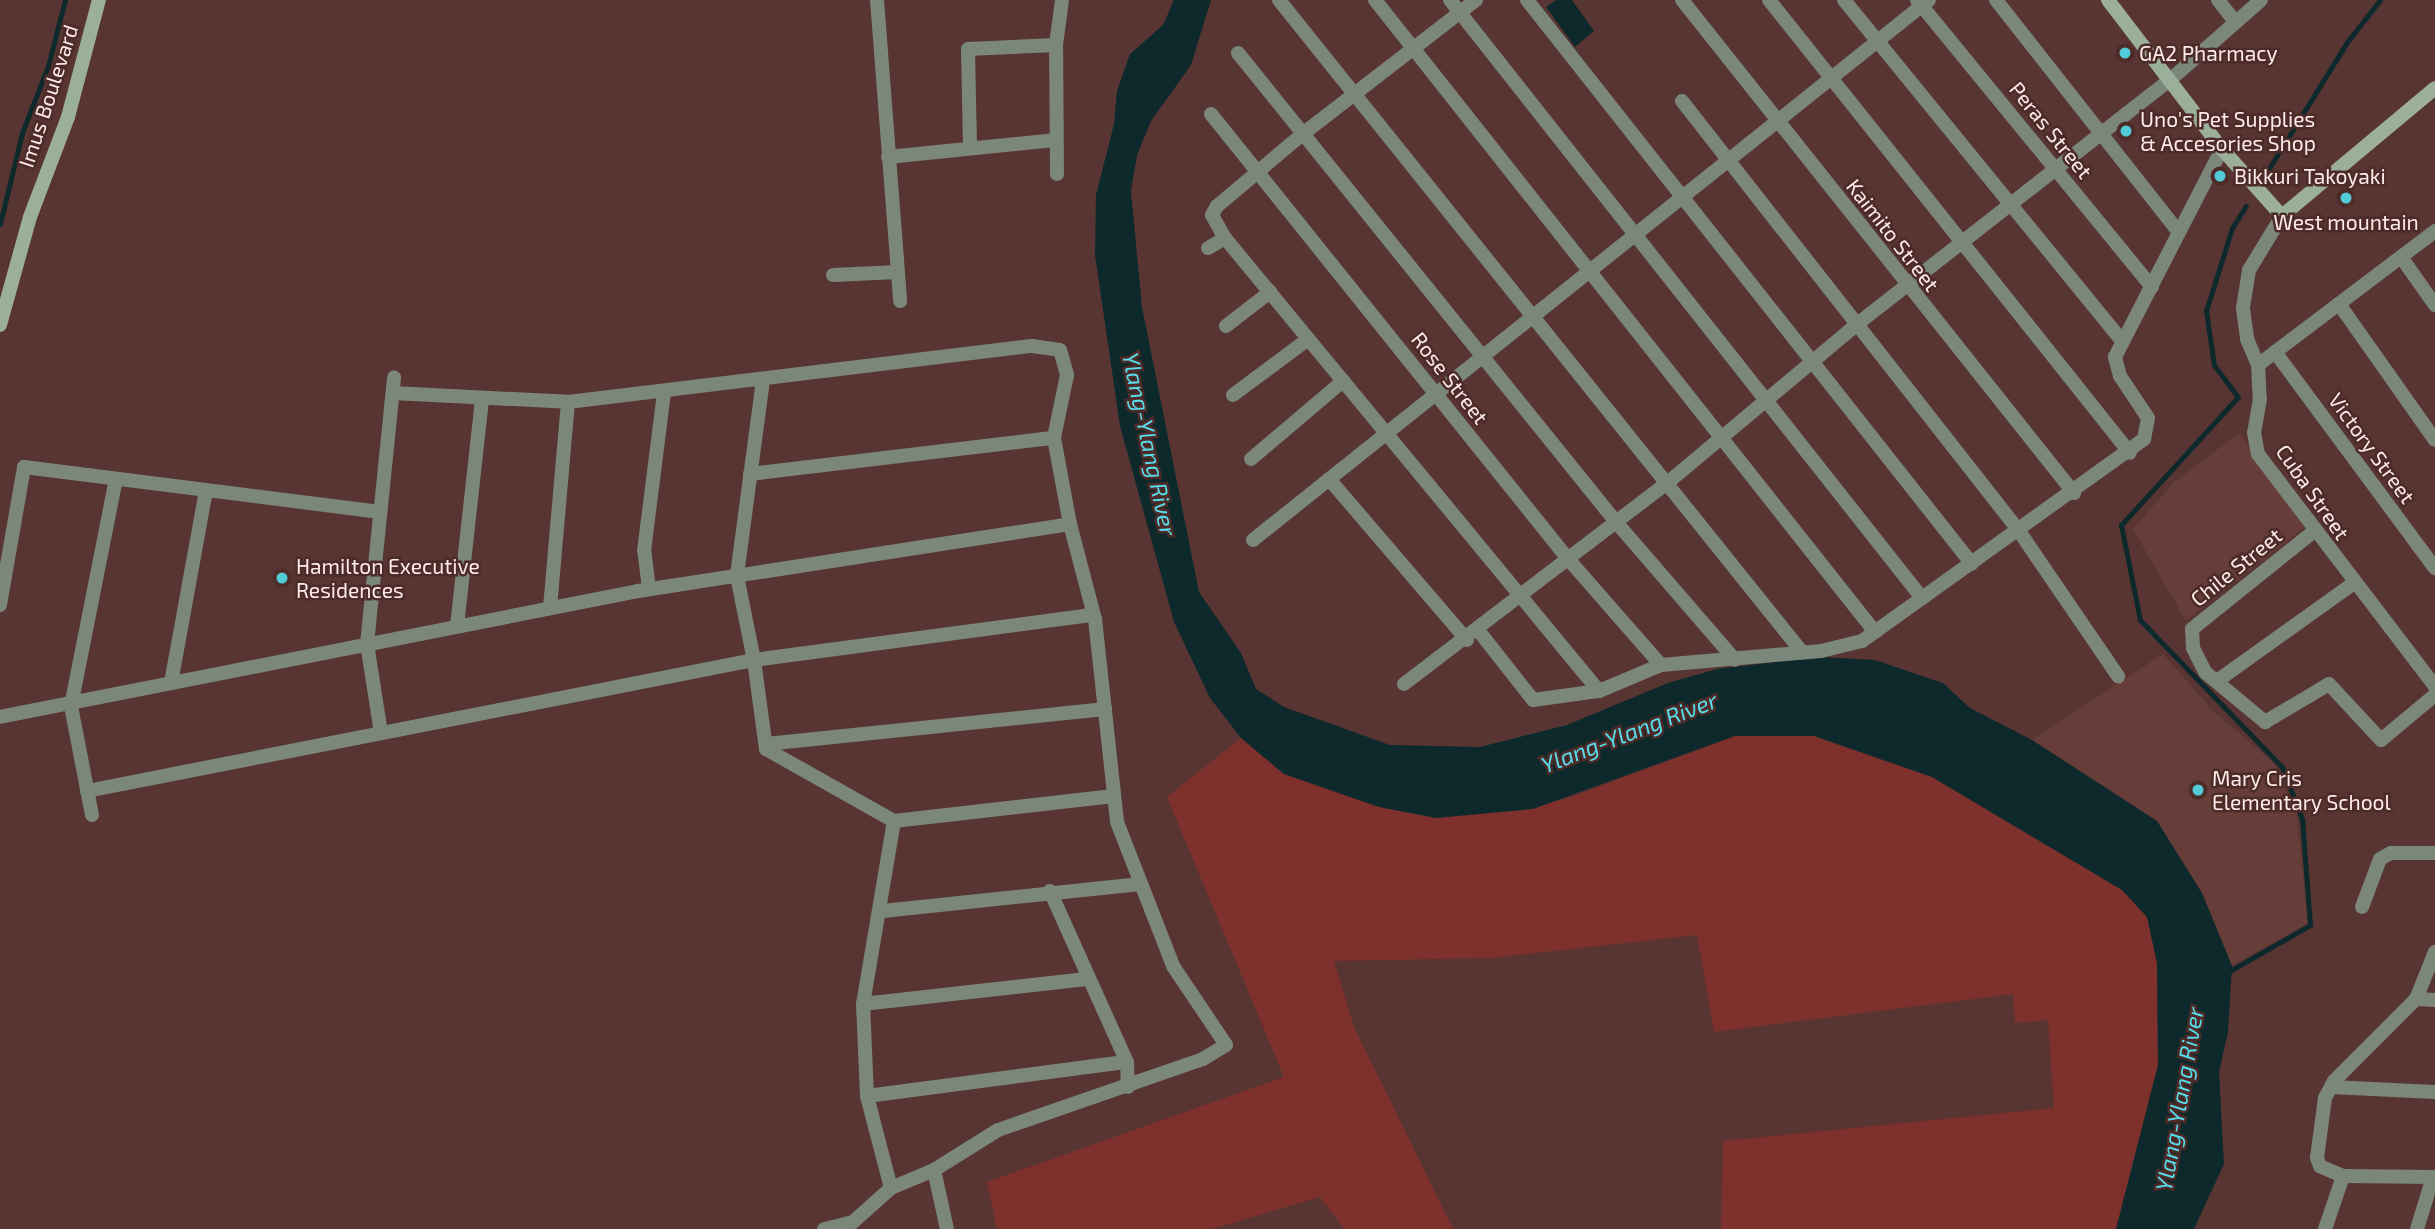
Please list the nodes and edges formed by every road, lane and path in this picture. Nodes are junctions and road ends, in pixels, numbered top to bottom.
1 (99, 0) edge
2 (877, 0) edge
3 (1062, 0) edge
4 (1279, 0) edge
5 (1375, 0) edge
6 (1450, 0) edge
7 (1476, 0) edge
8 (1527, 0) edge
9 (1682, 0) edge
10 (1769, 0) edge
11 (1844, 0) edge
12 (1996, 0) edge
13 (2108, 0) edge
14 (2218, 0) edge
15 (2261, 0) edge
16 (1923, 2) edge
17 (1460, 13) junction
18 (2235, 22) junction
19 (1877, 42) junction
20 (1056, 45) junction
21 (1415, 48) junction
22 (1238, 53) dead end
23 (1830, 79) junction
24 (2170, 80) junction
25 (2435, 88) edge
26 (1358, 94) junction
27 (1682, 102) dead end
28 (1211, 114) dead end
29 (1779, 120) junction
30 (1305, 132) junction
31 (2102, 132) junction
32 (1054, 140) junction
33 (970, 146) junction
34 (2222, 149) junction
35 (888, 157) junction
36 (1729, 163) junction
37 (2055, 169) junction
38 (1259, 170) junction
39 (1057, 174) dead end
40 (1681, 198) junction
41 (2009, 206) junction
42 (2282, 216) junction
43 (2178, 231) junction
44 (2435, 231) edge
45 (1634, 235) junction
46 (1225, 238) junction
47 (1962, 242) junction
48 (1208, 248) dead end
49 (2401, 257) junction
50 (1591, 270) junction
51 (898, 272) junction
52 (833, 275) dead end
53 (1906, 286) junction
54 (2152, 287) junction
55 (1270, 292) junction
56 (900, 301) dead end
57 (2339, 304) junction
58 (2435, 305) edge
59 (1531, 318) junction
60 (1856, 324) junction
61 (0, 325) edge
62 (1226, 326) dead end
63 (1308, 339) junction
64 (2122, 341) junction
65 (2275, 352) junction
66 (1482, 357) junction
67 (1809, 363) junction
68 (2258, 365) junction
69 (394, 377) dead end
70 (763, 380) junction
71 (1343, 381) junction
72 (393, 393) junction
73 (664, 393) junction
74 (1434, 393) junction
75 (1233, 395) dead end
76 (482, 398) junction
77 (1767, 400) junction
78 (568, 402) junction
79 (1387, 434) junction
80 (1054, 438) junction
81 (1718, 438) junction
82 (2435, 440) edge
83 (2130, 453) junction
84 (1251, 458) dead end
85 (750, 474) junction
86 (1329, 479) junction
87 (117, 480) junction
88 (1666, 484) junction
89 (206, 491) junction
90 (2074, 493) junction
91 (380, 512) junction
92 (1616, 522) junction
93 (1070, 524) junction
94 (2018, 531) junction
95 (2314, 532) junction
96 (1253, 540) dead end
97 (1569, 560) junction
98 (1972, 564) junction
99 (2434, 565) edge
100 (737, 576) junction
101 (2354, 583) junction
102 (649, 589) junction
103 (1521, 594) junction
104 (1922, 598) junction
105 (0, 605) edge
106 (550, 608) junction
107 (1093, 615) junction
108 (457, 626) junction
109 (1478, 630) junction
110 (1875, 632) junction
111 (1466, 640) junction
112 (367, 644) junction
113 (1802, 652) junction
114 (754, 660) junction
115 (1735, 660) junction
116 (1661, 665) junction
117 (2118, 676) dead end
118 (2217, 681) junction
119 (171, 683) junction
120 (1404, 684) dead end
121 (2435, 686) edge
122 (1599, 691) junction
123 (2435, 695) edge
124 (71, 706) junction
125 (1105, 709) junction
126 (0, 717) edge
127 (381, 733) junction
128 (765, 744) junction
129 (87, 791) junction
130 (1114, 796) junction
131 (92, 815) dead end
132 (894, 821) junction
133 (2435, 853) edge
134 (1141, 884) junction
135 (1050, 891) junction
136 (2362, 907) dead end
137 (883, 911) junction
138 (2435, 952) edge
139 (1087, 979) junction
140 (2416, 999) junction
141 (2435, 1000) edge
142 (863, 1004) junction
143 (1126, 1062) junction
144 (1128, 1087) junction
145 (2331, 1087) junction
146 (2435, 1092) edge
147 (867, 1096) junction
148 (934, 1170) junction
149 (2343, 1176) junction
150 (2434, 1177) edge
151 (891, 1188) junction
152 (854, 1226) edge
153 (824, 1229) edge
154 (947, 1229) edge
155 (2325, 1229) edge
156 (2417, 1229) edge

1 - 61 street, Imus Boulevard
2 - 35 street
3 - 20 street
4 - 26 street
5 - 21 street
6 - 17 street
7 - 17 street
8 - 40 street
9 - 29 street, Kaimito Street
10 - 23 street
11 - 19 street
12 - 31 street
13 - 24 street
14 - 18 street
15 - 18 street
16 - 19 street
16 - 37 street, Peras Street
17 - 21 street
17 - 45 street
18 - 24 street
19 - 23 street
19 - 41 street
20 - 32 street
20 - 33 street
21 - 26 street
21 - 50 street
22 - 30 street
23 - 29 street
23 - 47 street
24 - 31 street
24 - 34 street
25 - 42 street
26 - 30 street
26 - 59 street
27 - 36 street
28 - 38 street, Rose Street
29 - 36 street
29 - 53 street, Kaimito Street
30 - 38 street
30 - 66 street
31 - 37 street
31 - 43 street
32 - 33 street
32 - 39 street
33 - 35 street
34 - 42 street
34 - 43 street
35 - 51 street
36 - 40 street
36 - 60 street
37 - 41 street
37 - 54 street, Peras Street
38 - 46 street
38 - 74 street, Rose Street
40 - 45 street
40 - 67 street
41 - 47 street
41 - 64 street
42 - 68 street, Cuba Street
43 - 54 street
44 - 49 street
45 - 50 street
45 - 77 street
46 - 48 street
46 - 55 street
47 - 53 street
47 - 83 street
49 - 57 street
49 - 58 street
50 - 59 street
50 - 81 street
51 - 52 street
51 - 56 street
53 - 60 street
53 - 90 street, Kaimito Street
54 - 64 street
55 - 62 street
55 - 63 street
57 - 65 street
57 - 82 street
59 - 66 street
59 - 88 street
60 - 67 street
60 - 94 street
63 - 71 street
63 - 75 street
64 - 83 street
65 - 68 street
65 - 99 street, Victory Street
66 - 74 street
66 - 92 street
67 - 77 street
67 - 98 street
68 - 95 street, Cuba Street
69 - 72 street
70 - 73 street
70 - 80 street
70 - 85 street
71 - 79 street
71 - 84 street
72 - 76 street
72 - 91 street
73 - 78 street
73 - 102 street
74 - 79 street
74 - 97 street, Rose Street
76 - 78 street
76 - 108 street
77 - 81 street
77 - 104 street
78 - 106 street
79 - 86 street
79 - 103 street
80 - 85 street
80 - 93 street
81 - 88 street
81 - 110 street
83 - 90 street
85 - 100 street
86 - 96 street
86 - 111 street
87 - 89 street
87 - 105 street
87 - 124 street
88 - 92 street
88 - 113 street
89 - 91 street
89 - 119 street
90 - 94 street
91 - 112 street
92 - 97 street
92 - 115 street
93 - 100 street
93 - 107 street
94 - 98 street
94 - 117 street
95 - 101 street, Cuba Street
95 - 118 street, Chile Street
97 - 103 street
97 - 116 street, Rose Street
98 - 104 street
100 - 102 street
100 - 114 street
101 - 118 street
101 - 121 street, Cuba Street
102 - 106 street
103 - 109 street
103 - 122 street
104 - 110 street
106 - 108 street
107 - 114 street
107 - 125 street
108 - 112 street
109 - 111 street
109 - 122 street
110 - 113 street
111 - 120 street
112 - 119 street
112 - 127 street
113 - 115 street
114 - 127 street
114 - 128 street
115 - 116 street
116 - 122 street
118 - 123 street, Chile Street
119 - 124 street
124 - 126 street
124 - 129 street
125 - 128 street
125 - 130 street
127 - 129 street
128 - 132 street
129 - 131 street
130 - 132 street
130 - 134 street
132 - 137 street
133 - 136 street
134 - 135 street
134 - 144 street
135 - 137 street
135 - 139 street
137 - 142 street
138 - 140 street
139 - 142 street
139 - 143 street
140 - 141 street
140 - 145 street
142 - 147 street
143 - 144 street
143 - 147 street
144 - 148 street
145 - 146 street
145 - 149 street
147 - 151 street
148 - 151 street
148 - 154 street
149 - 150 street
149 - 155 street
150 - 156 street
151 - 152 street
152 - 153 street

